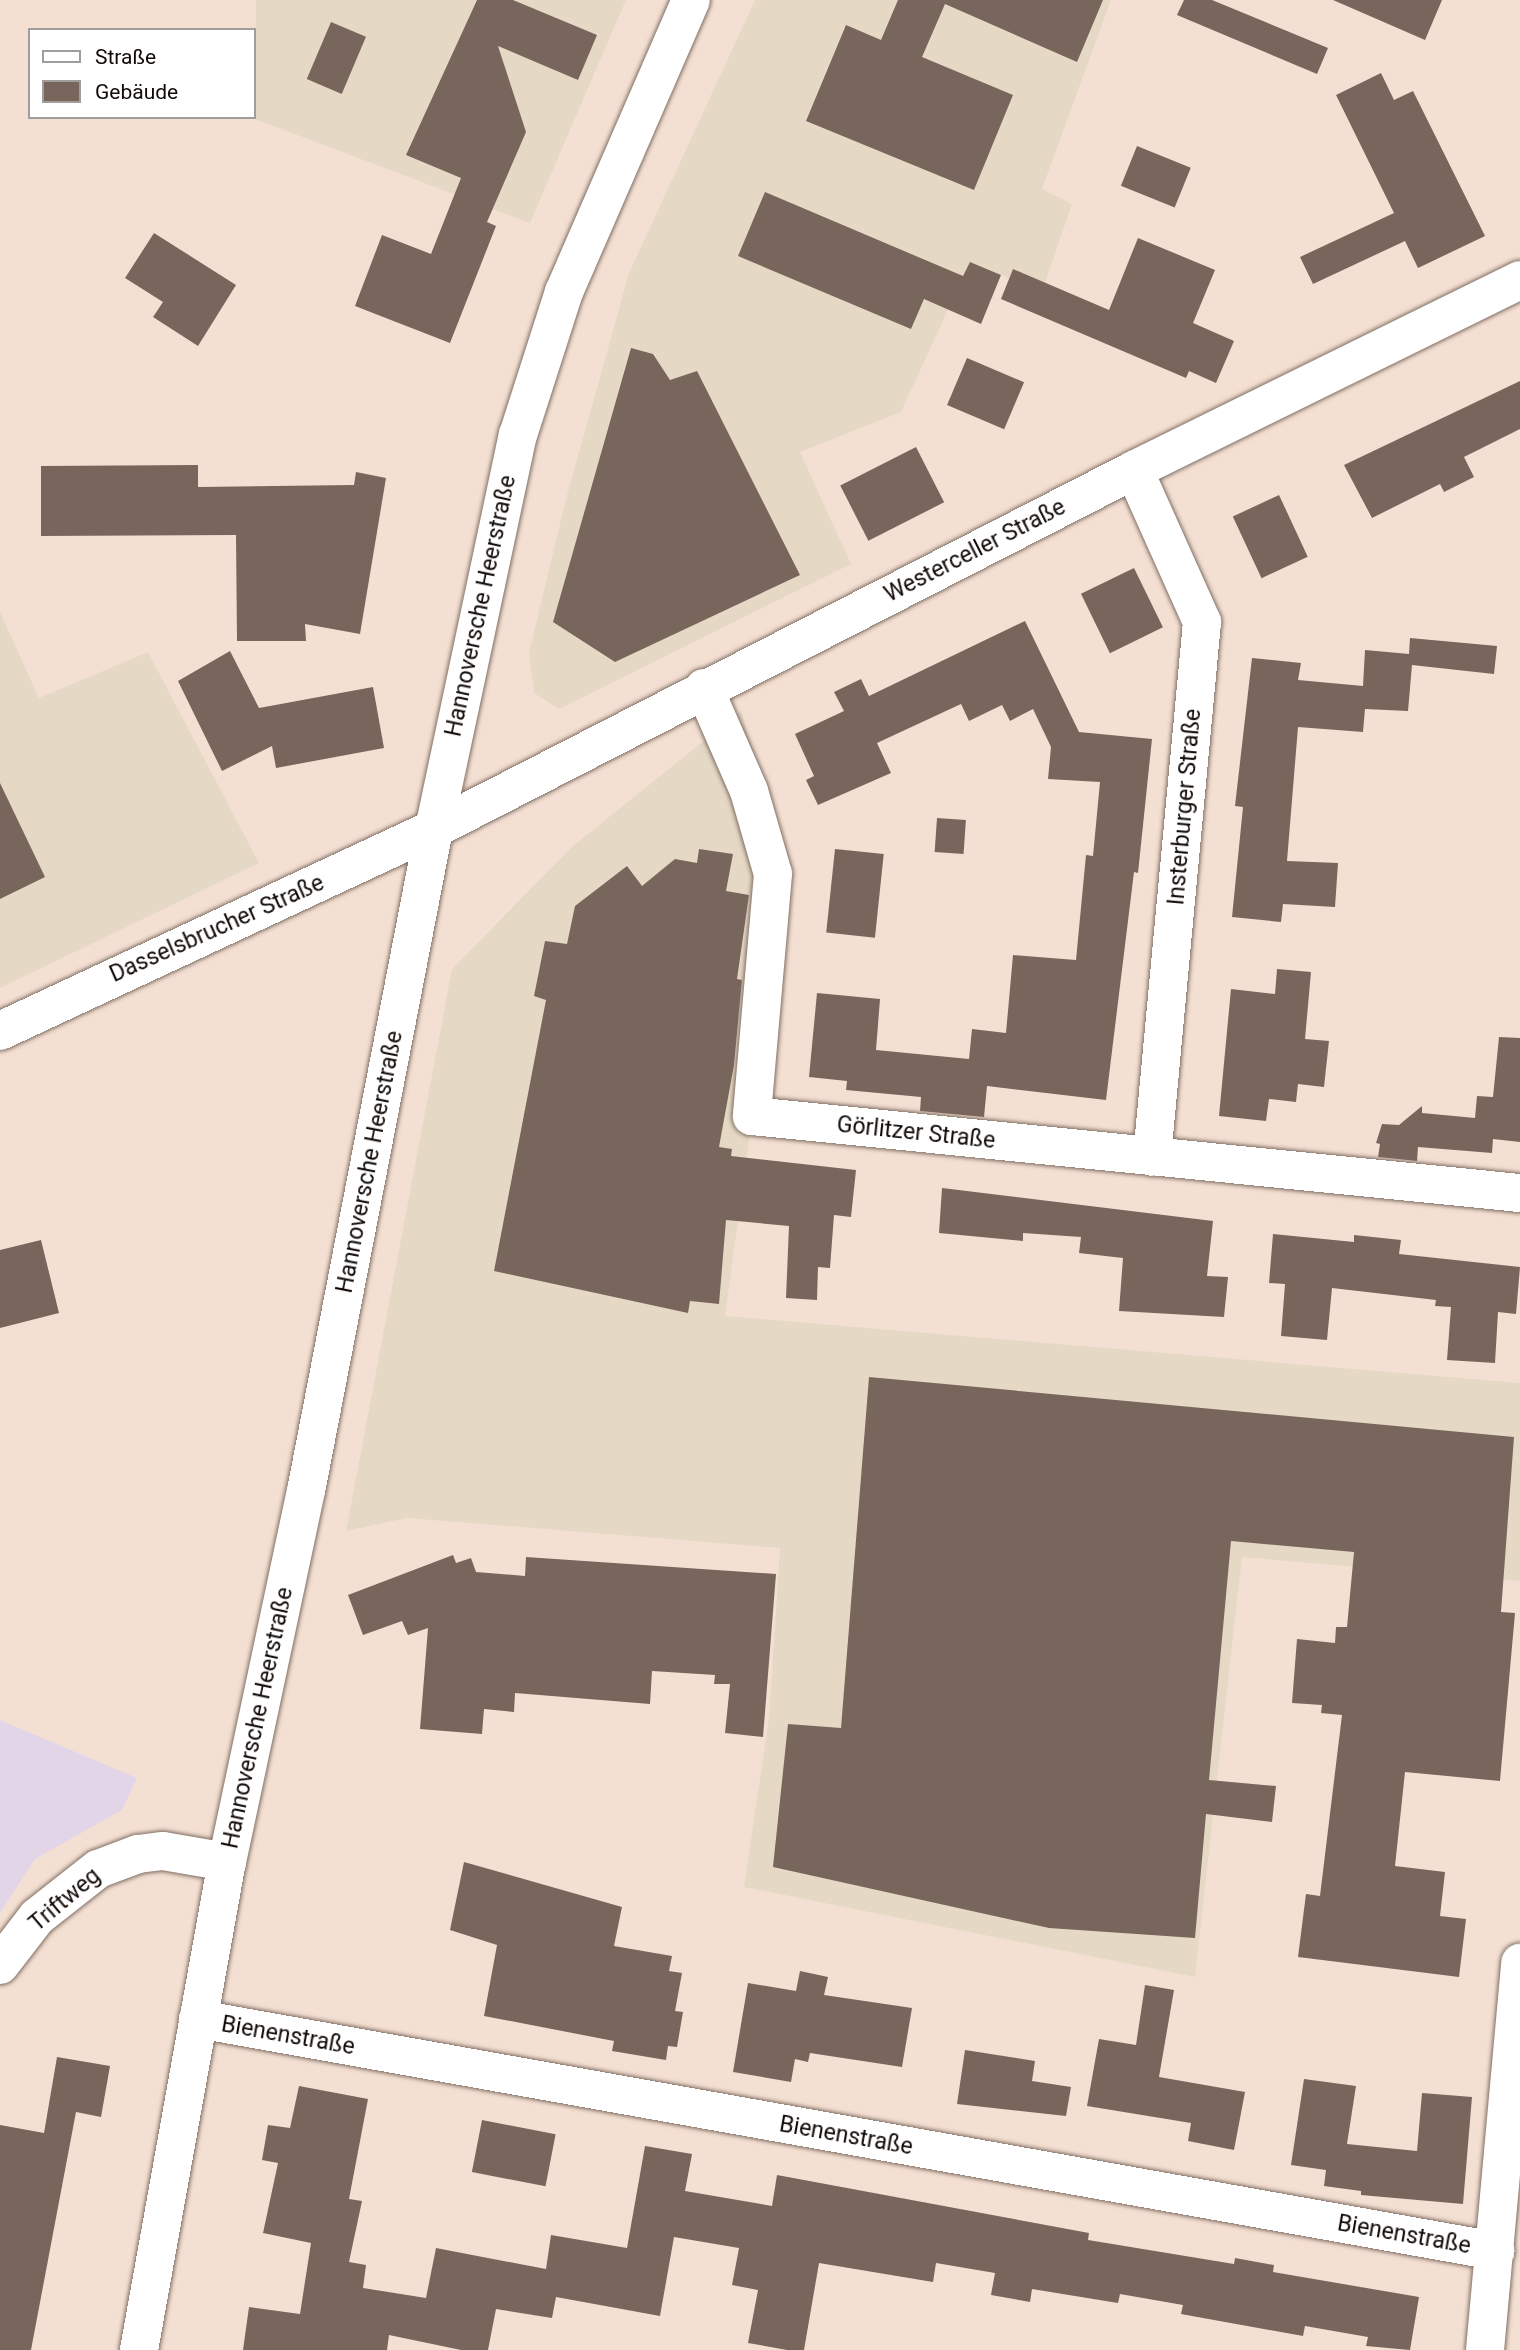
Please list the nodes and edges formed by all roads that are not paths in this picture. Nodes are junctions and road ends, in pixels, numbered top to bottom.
1 (691, 0) edge
2 (1520, 280) edge
3 (1134, 470) junction
4 (704, 688) junction
5 (434, 829) junction
6 (0, 1031) edge
7 (1152, 1157) junction
8 (1520, 1192) edge
9 (227, 1862) junction
10 (1520, 1963) edge
11 (0, 1965) edge
12 (198, 2020) junction
13 (1494, 2251) junction
14 (139, 2350) edge
15 (1485, 2350) edge

1 - 5 street, Hannoversche Heerstraße
2 - 3 street, Westerceller Straße
3 - 4 street, Westerceller Straße
3 - 7 street, Insterburger Straße
4 - 5 street, Westerceller Straße
4 - 7 street, Görlitzer Straße
5 - 6 street, Dasselsbrucher Straße
5 - 9 street, Hannoversche Heerstraße
7 - 8 street, Görlitzer Straße
9 - 11 street, Triftweg
9 - 12 street, Hannoversche Heerstraße
10 - 13 street
12 - 13 street, Bienenstraße
12 - 14 street, Hannoversche Heerstraße
13 - 15 street

